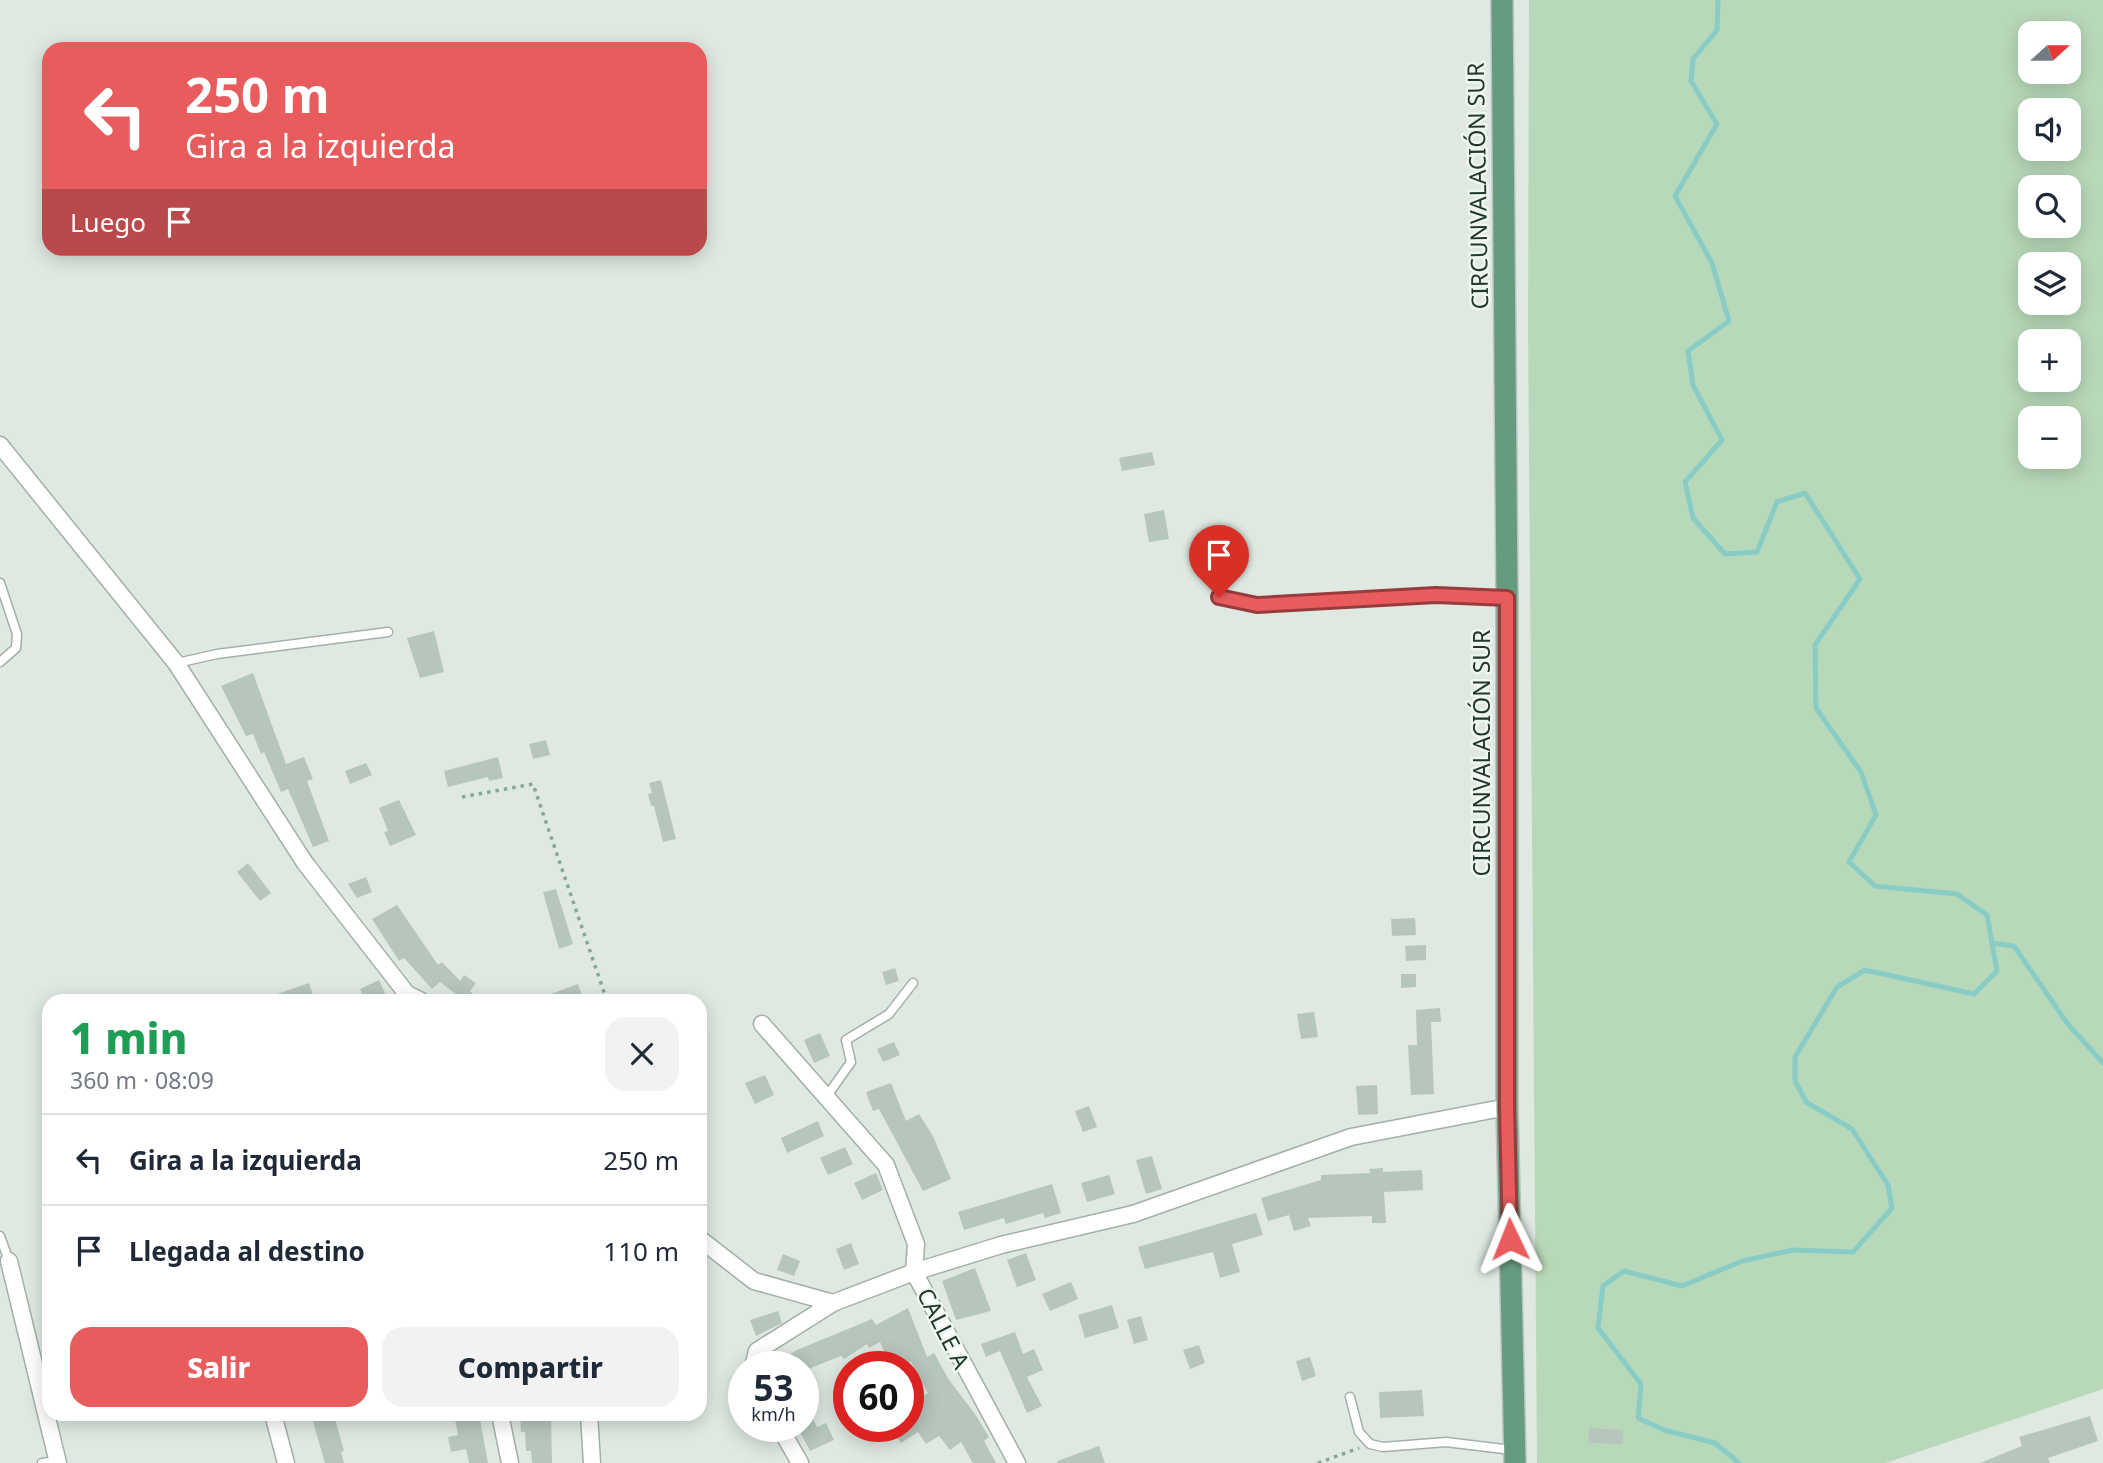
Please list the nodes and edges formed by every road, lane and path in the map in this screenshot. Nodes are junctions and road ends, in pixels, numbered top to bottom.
1 (1502, 0) edge
2 (0, 445) edge
3 (0, 583) edge
4 (1219, 597) dead end
5 (1507, 598) junction
6 (388, 632) dead end
7 (0, 662) edge
8 (176, 663) junction
9 (462, 797) dead end
10 (913, 983) dead end
11 (407, 994) edge
12 (605, 994) edge
13 (762, 1024) dead end
14 (827, 1096) junction
15 (1507, 1107) junction
16 (0, 1236) edge
17 (707, 1244) edge
18 (9, 1261) joint
19 (914, 1272) junction
20 (833, 1303) junction
21 (757, 1351) edge
22 (1350, 1396) dead end
23 (42, 1415) edge
24 (43, 1421) edge
25 (275, 1421) edge
26 (501, 1421) edge
27 (589, 1421) edge
28 (788, 1442) edge
29 (1370, 1444) junction
30 (1515, 1457) edge
31 (52, 1462) edge
32 (286, 1463) edge
33 (510, 1463) edge
34 (592, 1463) edge
35 (800, 1463) edge
36 (1017, 1463) edge
37 (1318, 1463) edge

1 - 5 main road, CIRCUNVALACIÓN SUR
2 - 8 street
3 - 7 lane
4 - 5 lane
5 - 15 main road, CIRCUNVALACIÓN SUR
6 - 8 lane
8 - 11 street
9 - 12 path
10 - 14 lane
13 - 14 street, CALLE A
14 - 19 street, CALLE A
15 - 19 street
15 - 30 main road, CIRCUNVALACIÓN SUR
16 - 18 lane
17 - 20 street
18 - 23 street
19 - 20 street
19 - 36 street, CALLE A
20 - 21 street
22 - 29 lane
24 - 31 street
25 - 32 street
26 - 33 street
27 - 34 street
28 - 35 street
29 - 30 lane
29 - 37 path

